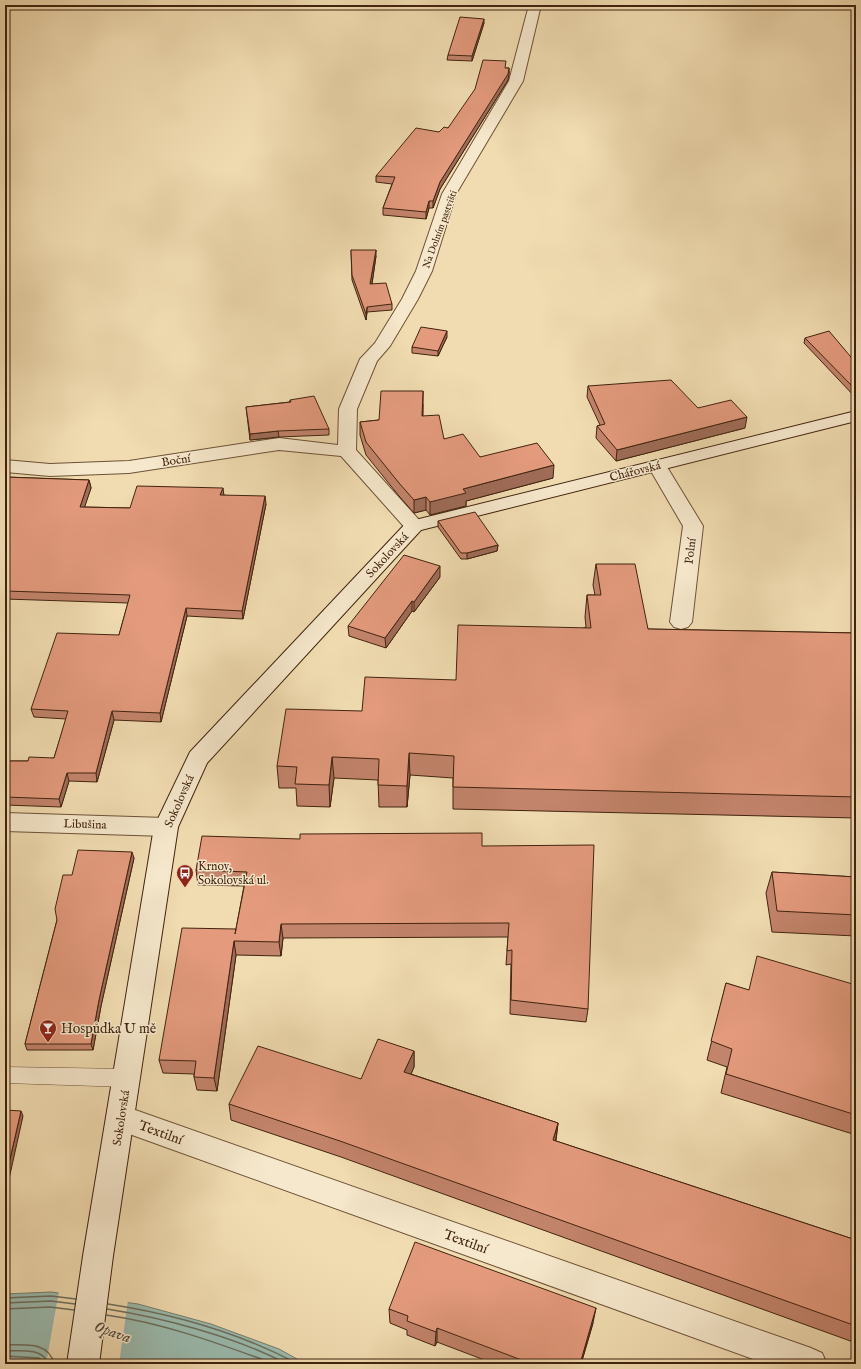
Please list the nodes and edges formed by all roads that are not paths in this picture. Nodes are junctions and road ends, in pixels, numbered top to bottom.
1 (535, 5) edge
2 (856, 416) edge
3 (347, 451) junction
4 (5, 466) edge
5 (657, 466) junction
6 (414, 526) junction
7 (681, 622) dead end
8 (5, 822) edge
9 (166, 827) junction
10 (5, 1075) edge
11 (128, 1078) junction
12 (122, 1118) junction
13 (83, 1364) edge
14 (811, 1364) edge

1 - 3 street, Na Dolním pastvišti
2 - 5 street, Chářovská
3 - 4 street, Boční
3 - 6 street, Sokolovská
5 - 6 street, Chářovská
5 - 7 street, Polní
6 - 9 street, Sokolovská
8 - 9 street, Libušina
9 - 11 street, Sokolovská
10 - 11 lane
11 - 12 street, Sokolovská
12 - 13 street, Sokolovská
12 - 14 street, Textilní

